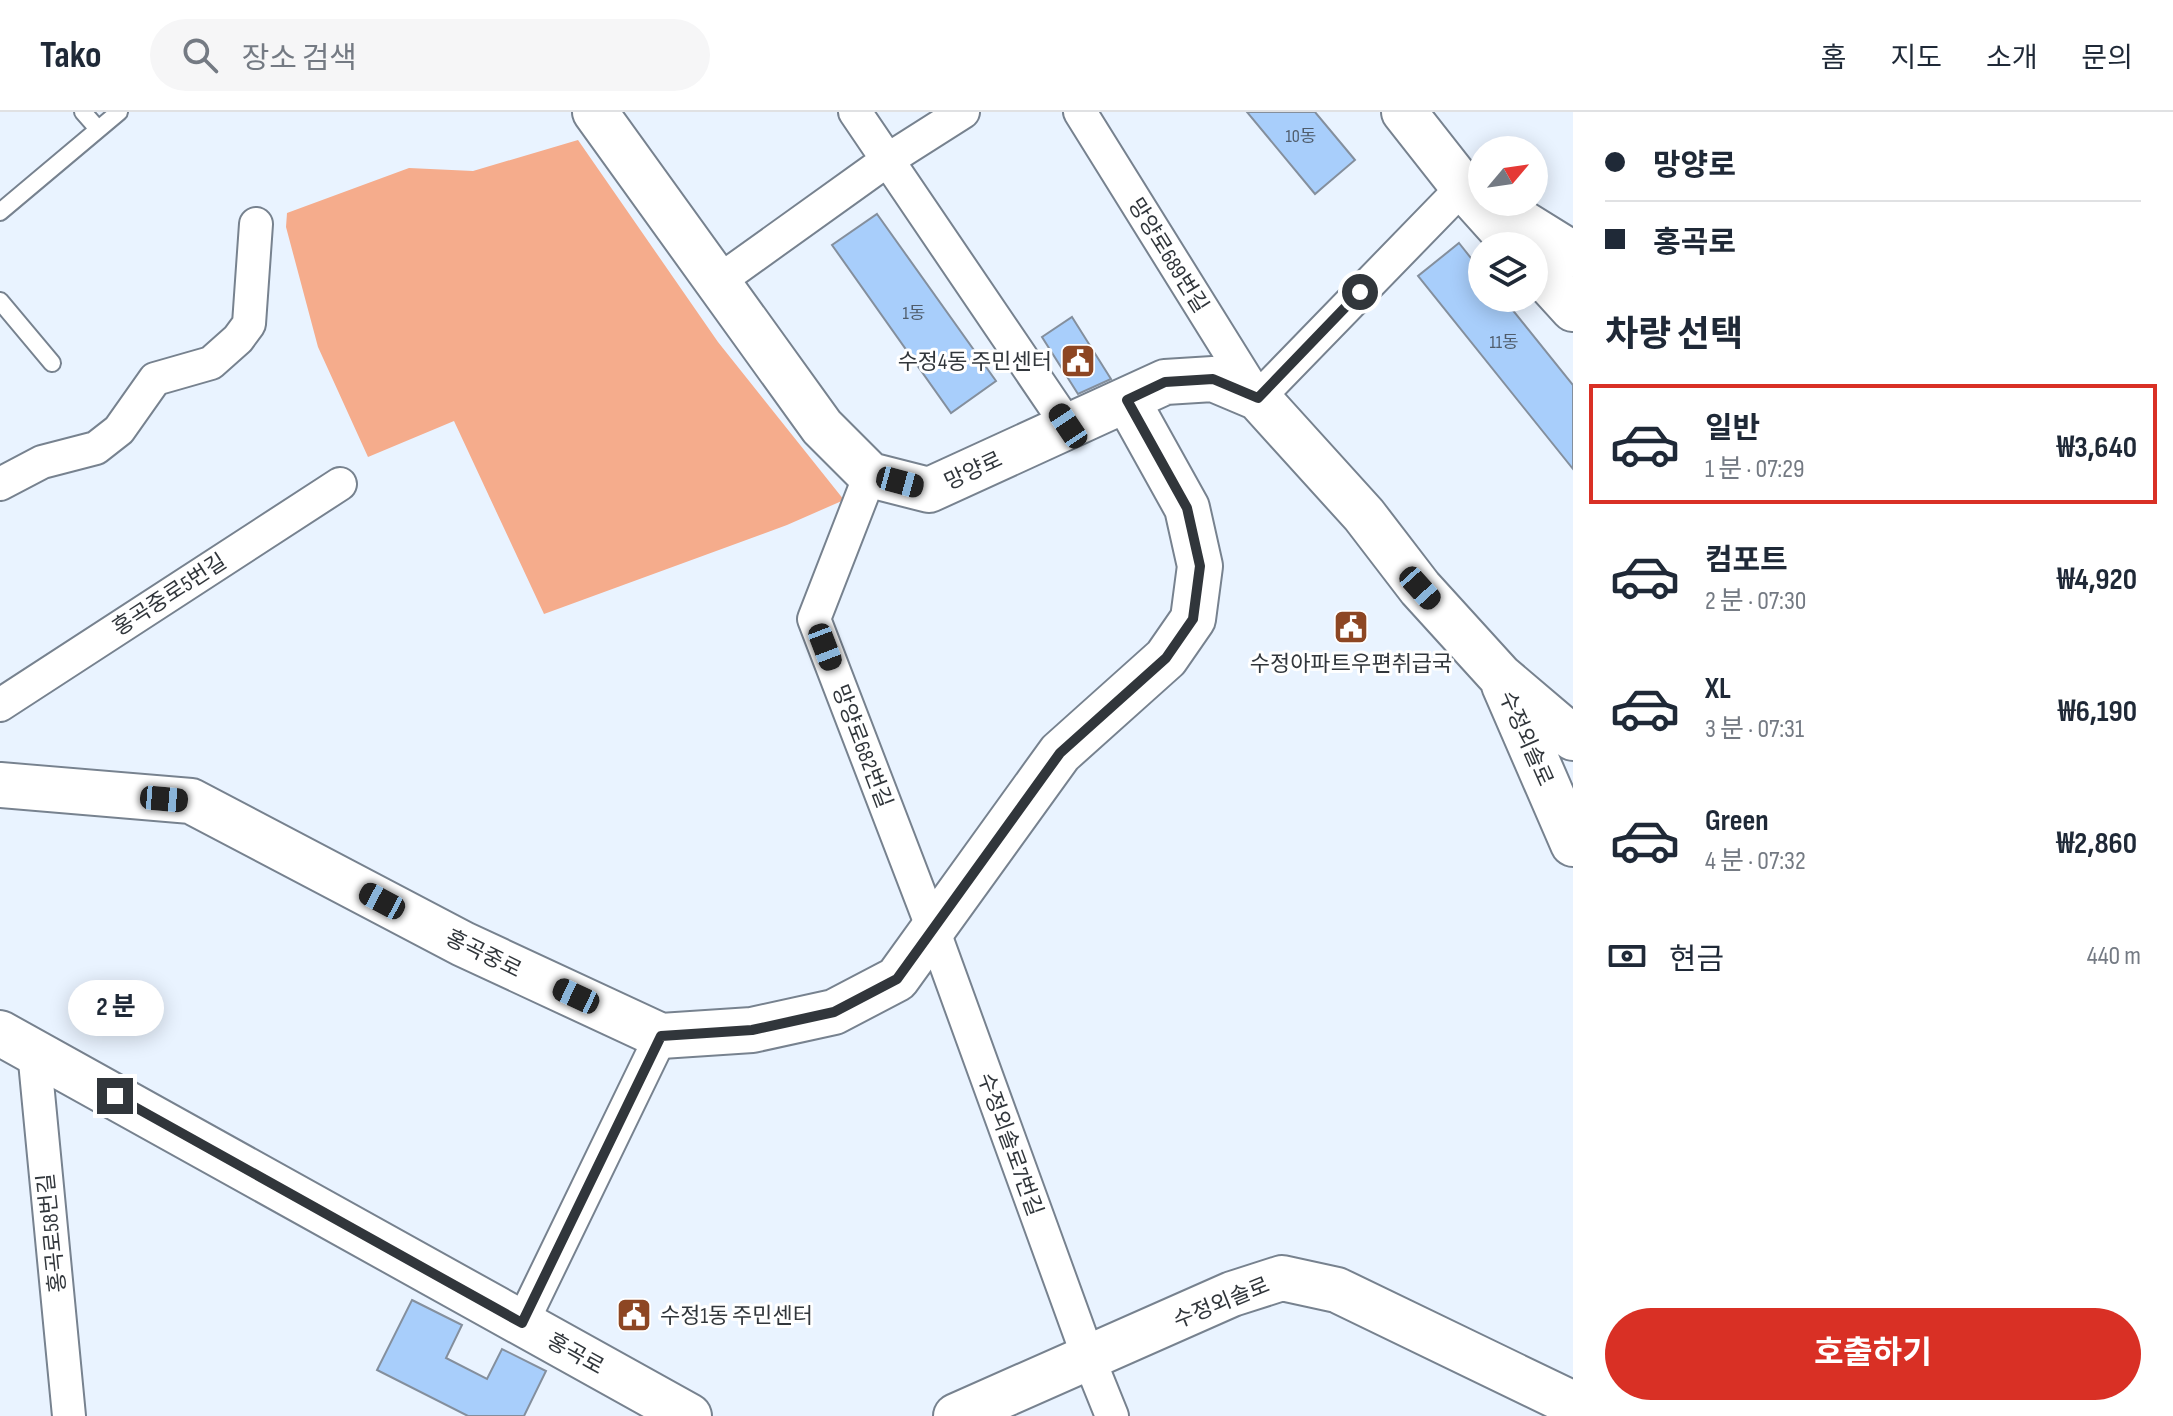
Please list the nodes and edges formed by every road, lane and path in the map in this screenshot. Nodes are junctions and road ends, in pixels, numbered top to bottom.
1 (83, 112) edge
2 (119, 112) edge
3 (595, 112) edge
4 (855, 112) edge
5 (963, 112) edge
6 (1080, 112) edge
7 (1404, 112) edge
8 (98, 129) junction
9 (889, 159) junction
10 (1468, 185) edge
11 (1468, 205) edge
12 (0, 212) edge
13 (1493, 216) edge
14 (1511, 216) edge
15 (256, 224) dead end
16 (1505, 232) edge
17 (1573, 254) edge
18 (1548, 281) edge
19 (716, 283) junction
20 (0, 301) edge
21 (1573, 309) edge
22 (52, 363) dead end
23 (1258, 398) junction
24 (1127, 400) junction
25 (1068, 426) junction
26 (870, 475) junction
27 (0, 484) edge
28 (340, 484) dead end
29 (1500, 676) junction
30 (0, 705) edge
31 (1573, 738) edge
32 (0, 785) edge
33 (1573, 844) edge
34 (933, 929) junction
35 (661, 1036) junction
36 (17, 1042) edge
37 (522, 1323) junction
38 (1089, 1359) junction
39 (1573, 1404) edge
40 (69, 1416) edge
41 (689, 1416) edge
42 (956, 1416) edge
43 (1112, 1416) edge

1 - 8 lane
2 - 8 lane
3 - 19 street
4 - 9 street
5 - 9 street
6 - 23 street, 망양로689번길
7 - 10 street
8 - 12 lane
9 - 19 street
9 - 25 street
11 - 23 street
13 - 16 street
14 - 17 street
15 - 27 street
18 - 21 street
19 - 26 street
20 - 22 lane
23 - 24 street, 망양로
23 - 29 street, 망양로
24 - 25 street, 망양로
24 - 34 street, 홍곡중로
25 - 26 street, 망양로
26 - 34 street, 망양로682번길
28 - 30 street, 홍곡중로5번길
29 - 31 street, 망양로
29 - 33 street, 수정외솔로
32 - 35 street, 홍곡중로
34 - 35 street, 홍곡중로
34 - 38 street, 수정외솔로7번길
35 - 37 street
36 - 37 street, 홍곡로
36 - 40 street, 홍곡로58번길
37 - 41 street, 홍곡로
38 - 39 street, 수정외솔로
38 - 42 street, 수정외솔로
38 - 43 street, 수정외솔로7번길

